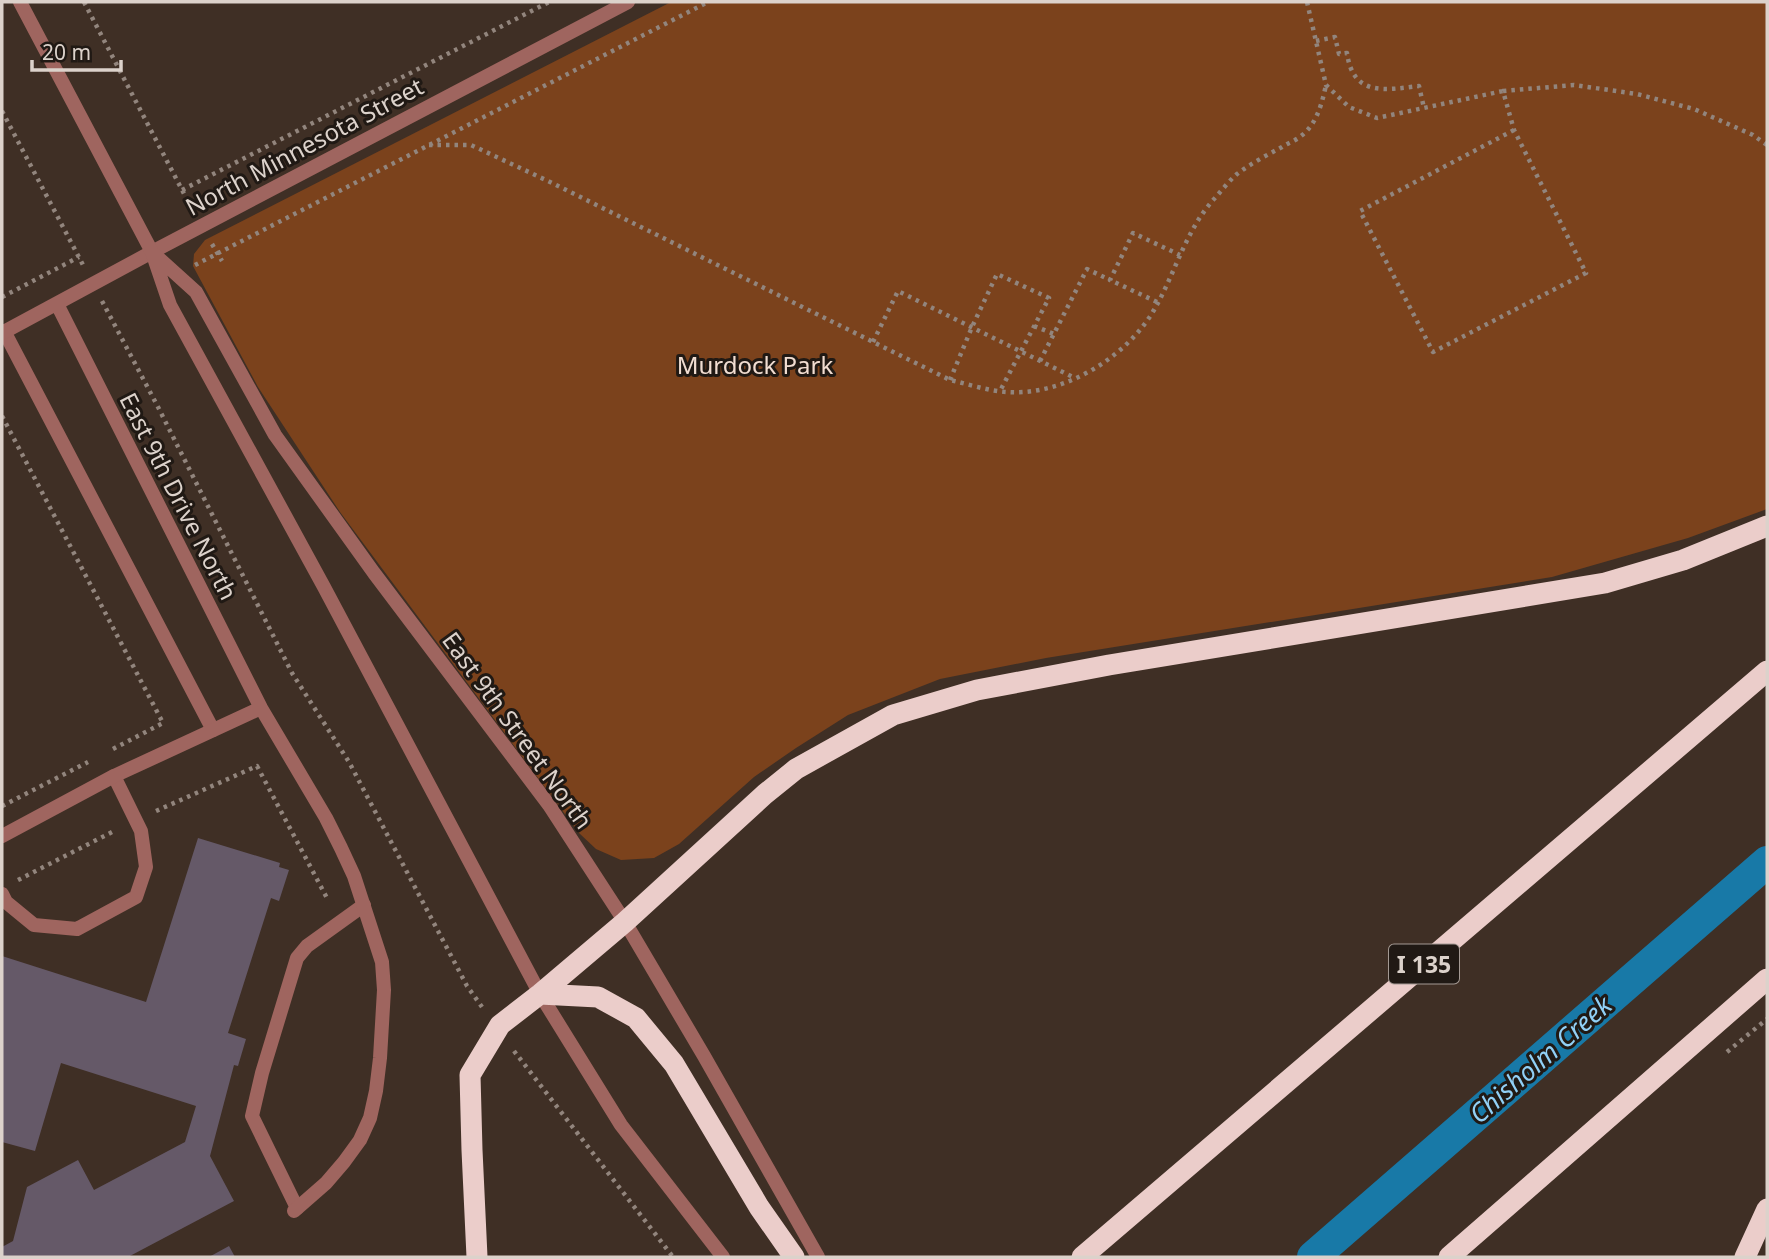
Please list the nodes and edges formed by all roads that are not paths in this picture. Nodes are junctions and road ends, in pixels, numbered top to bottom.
1 (20, 2) edge
2 (628, 2) edge
3 (152, 252) junction
4 (57, 304) junction
5 (3, 332) edge
6 (1767, 526) edge
7 (1767, 671) edge
8 (261, 708) junction
9 (213, 730) junction
10 (114, 776) junction
11 (2, 836) edge
12 (2, 894) edge
13 (364, 905) junction
14 (625, 922) junction
15 (1767, 979) edge
16 (540, 994) junction
17 (1767, 1209) edge
18 (477, 1257) edge
19 (723, 1257) edge
20 (793, 1257) edge
21 (818, 1257) edge
22 (1082, 1257) edge
23 (1449, 1257) edge
24 (1745, 1257) edge

1 - 3 street, East 9th Street North
2 - 3 street, North Minnesota Street
3 - 4 street, North Minnesota Street
3 - 14 street, East 9th Street North
3 - 16 street, East 9th Street North
4 - 5 street, North Minnesota Street
4 - 8 street, East 9th Drive North
5 - 9 street
6 - 14 highway
7 - 22 highway, I 135
8 - 9 street
8 - 13 street, East 9th Drive North
9 - 10 street
10 - 11 street
10 - 12 street
13 - 13 street, East 9th Drive North
14 - 16 highway
14 - 21 street, East 9th Street North
15 - 23 highway
16 - 18 highway
16 - 19 street, East 9th Street North
16 - 20 highway
17 - 24 highway

